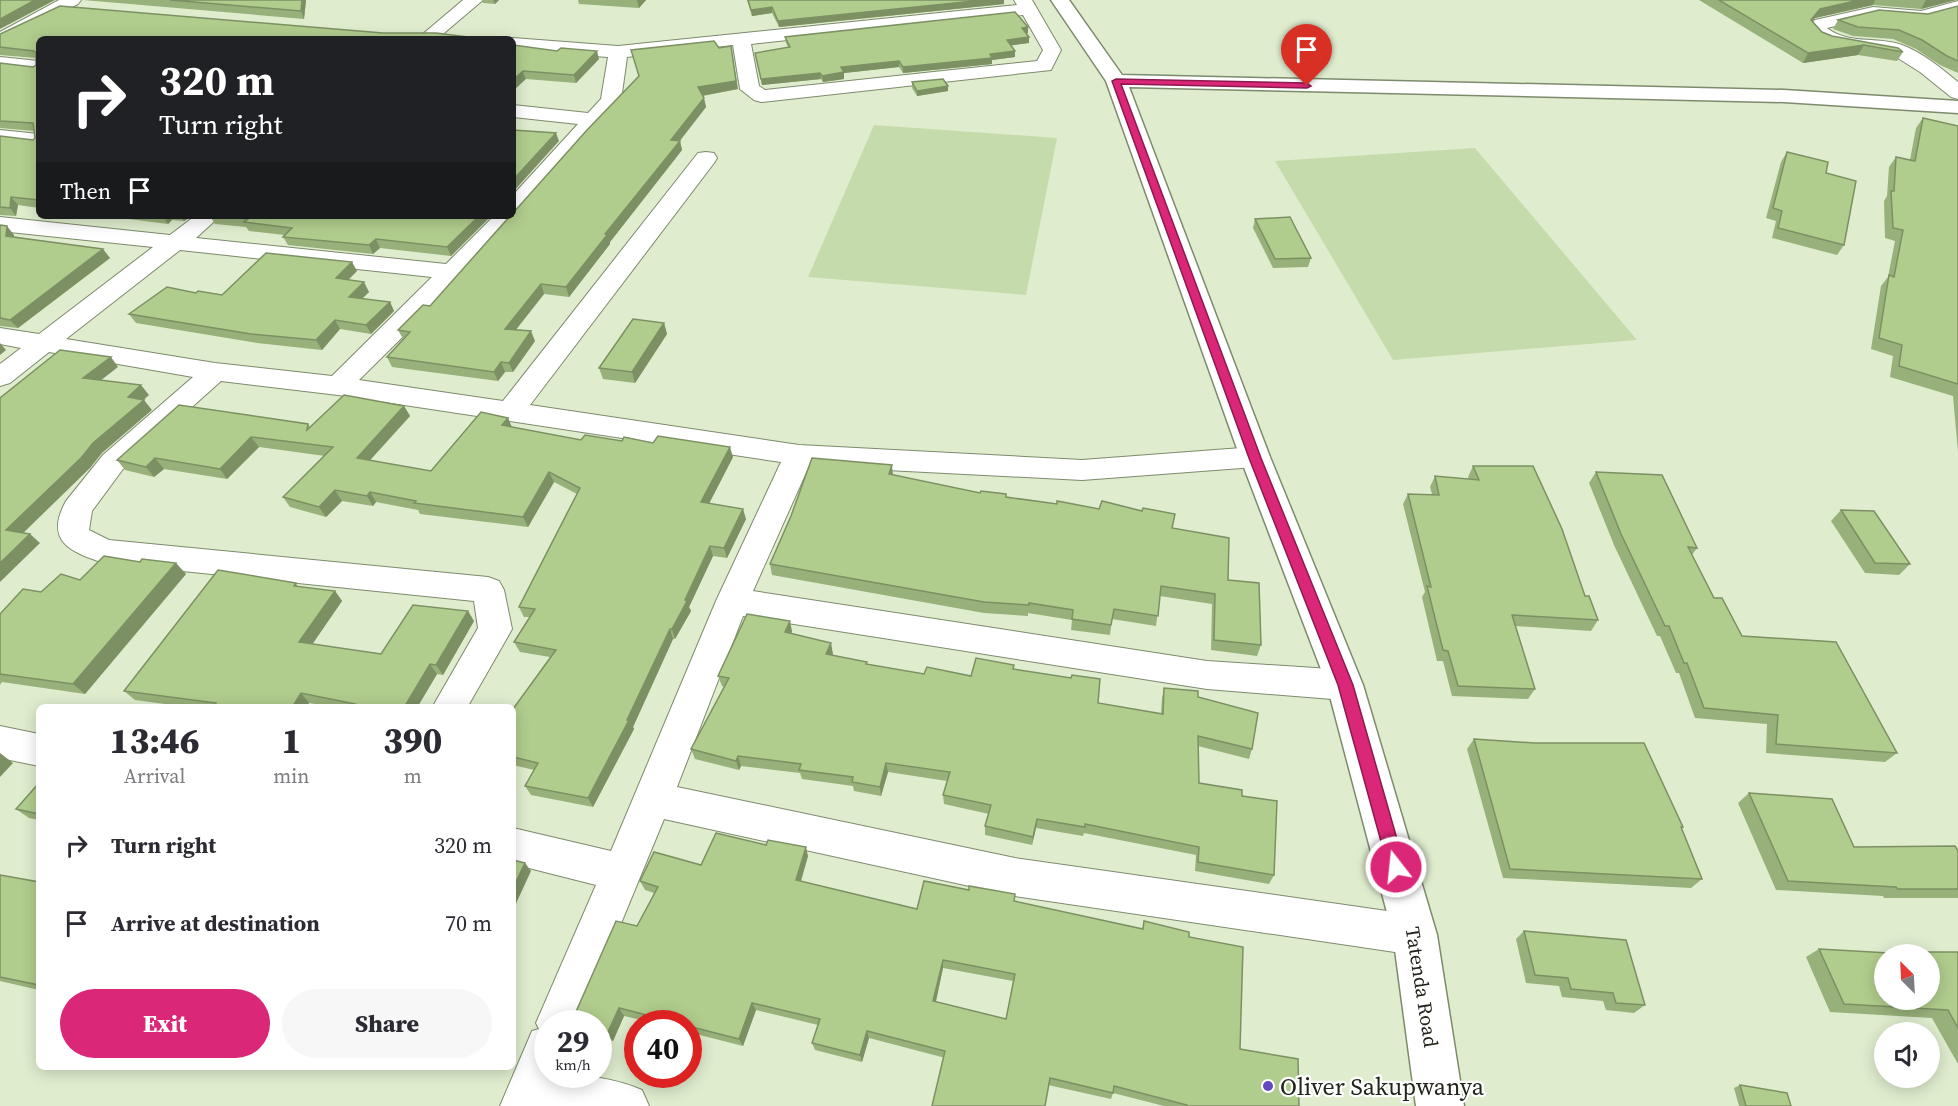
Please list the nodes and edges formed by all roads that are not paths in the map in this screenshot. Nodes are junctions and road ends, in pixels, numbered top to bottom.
1 (474, 0) edge
2 (1060, 0) edge
3 (72, 4) edge
4 (1026, 5) edge
5 (1958, 6) edge
6 (405, 35) edge
7 (412, 36) edge
8 (429, 36) edge
9 (0, 39) edge
10 (741, 40) junction
11 (516, 44) edge
12 (618, 52) junction
13 (0, 63) edge
14 (36, 67) edge
15 (1116, 81) junction
16 (1958, 93) edge
17 (1958, 107) edge
18 (516, 111) edge
19 (596, 120) junction
20 (0, 136) edge
21 (36, 140) edge
22 (706, 158) dead end
23 (518, 199) edge
24 (205, 219) edge
25 (504, 219) edge
26 (0, 224) edge
27 (176, 244) junction
28 (454, 272) junction
29 (0, 336) edge
30 (45, 342) junction
31 (215, 372) junction
32 (0, 377) edge
33 (338, 386) junction
34 (511, 411) junction
35 (799, 455) junction
36 (1255, 458) junction
37 (732, 601) junction
38 (1345, 685) junction
39 (451, 704) edge
40 (0, 742) edge
41 (36, 749) edge
42 (653, 800) junction
43 (516, 847) edge
44 (622, 873) junction
45 (1415, 935) junction
46 (564, 1010) edge
47 (534, 1079) edge
48 (526, 1097) edge
49 (626, 1106) edge
50 (1440, 1106) edge

1 - 8 street
2 - 15 street, Tatenda Road
3 - 9 street
4 - 10 street
4 - 10 street
5 - 16 street
6 - 7 street
10 - 12 street
11 - 12 street
12 - 19 street
13 - 14 street
15 - 17 street
15 - 36 street, Tatenda Road
18 - 19 street
19 - 23 street
20 - 21 street
22 - 34 street
24 - 27 street
25 - 28 street
26 - 27 street
27 - 28 street
27 - 30 street
28 - 33 street
29 - 30 street
30 - 31 street
30 - 32 street
31 - 33 street
31 - 39 street
33 - 34 street
34 - 35 street
35 - 36 street
35 - 37 street
36 - 38 street, Tatenda Road
37 - 38 street
37 - 42 street
38 - 45 street, Tatenda Road
40 - 41 street
42 - 44 street
42 - 45 street
43 - 44 street
44 - 46 street
45 - 50 street, Tatenda Road
47 - 48 street
48 - 49 street

